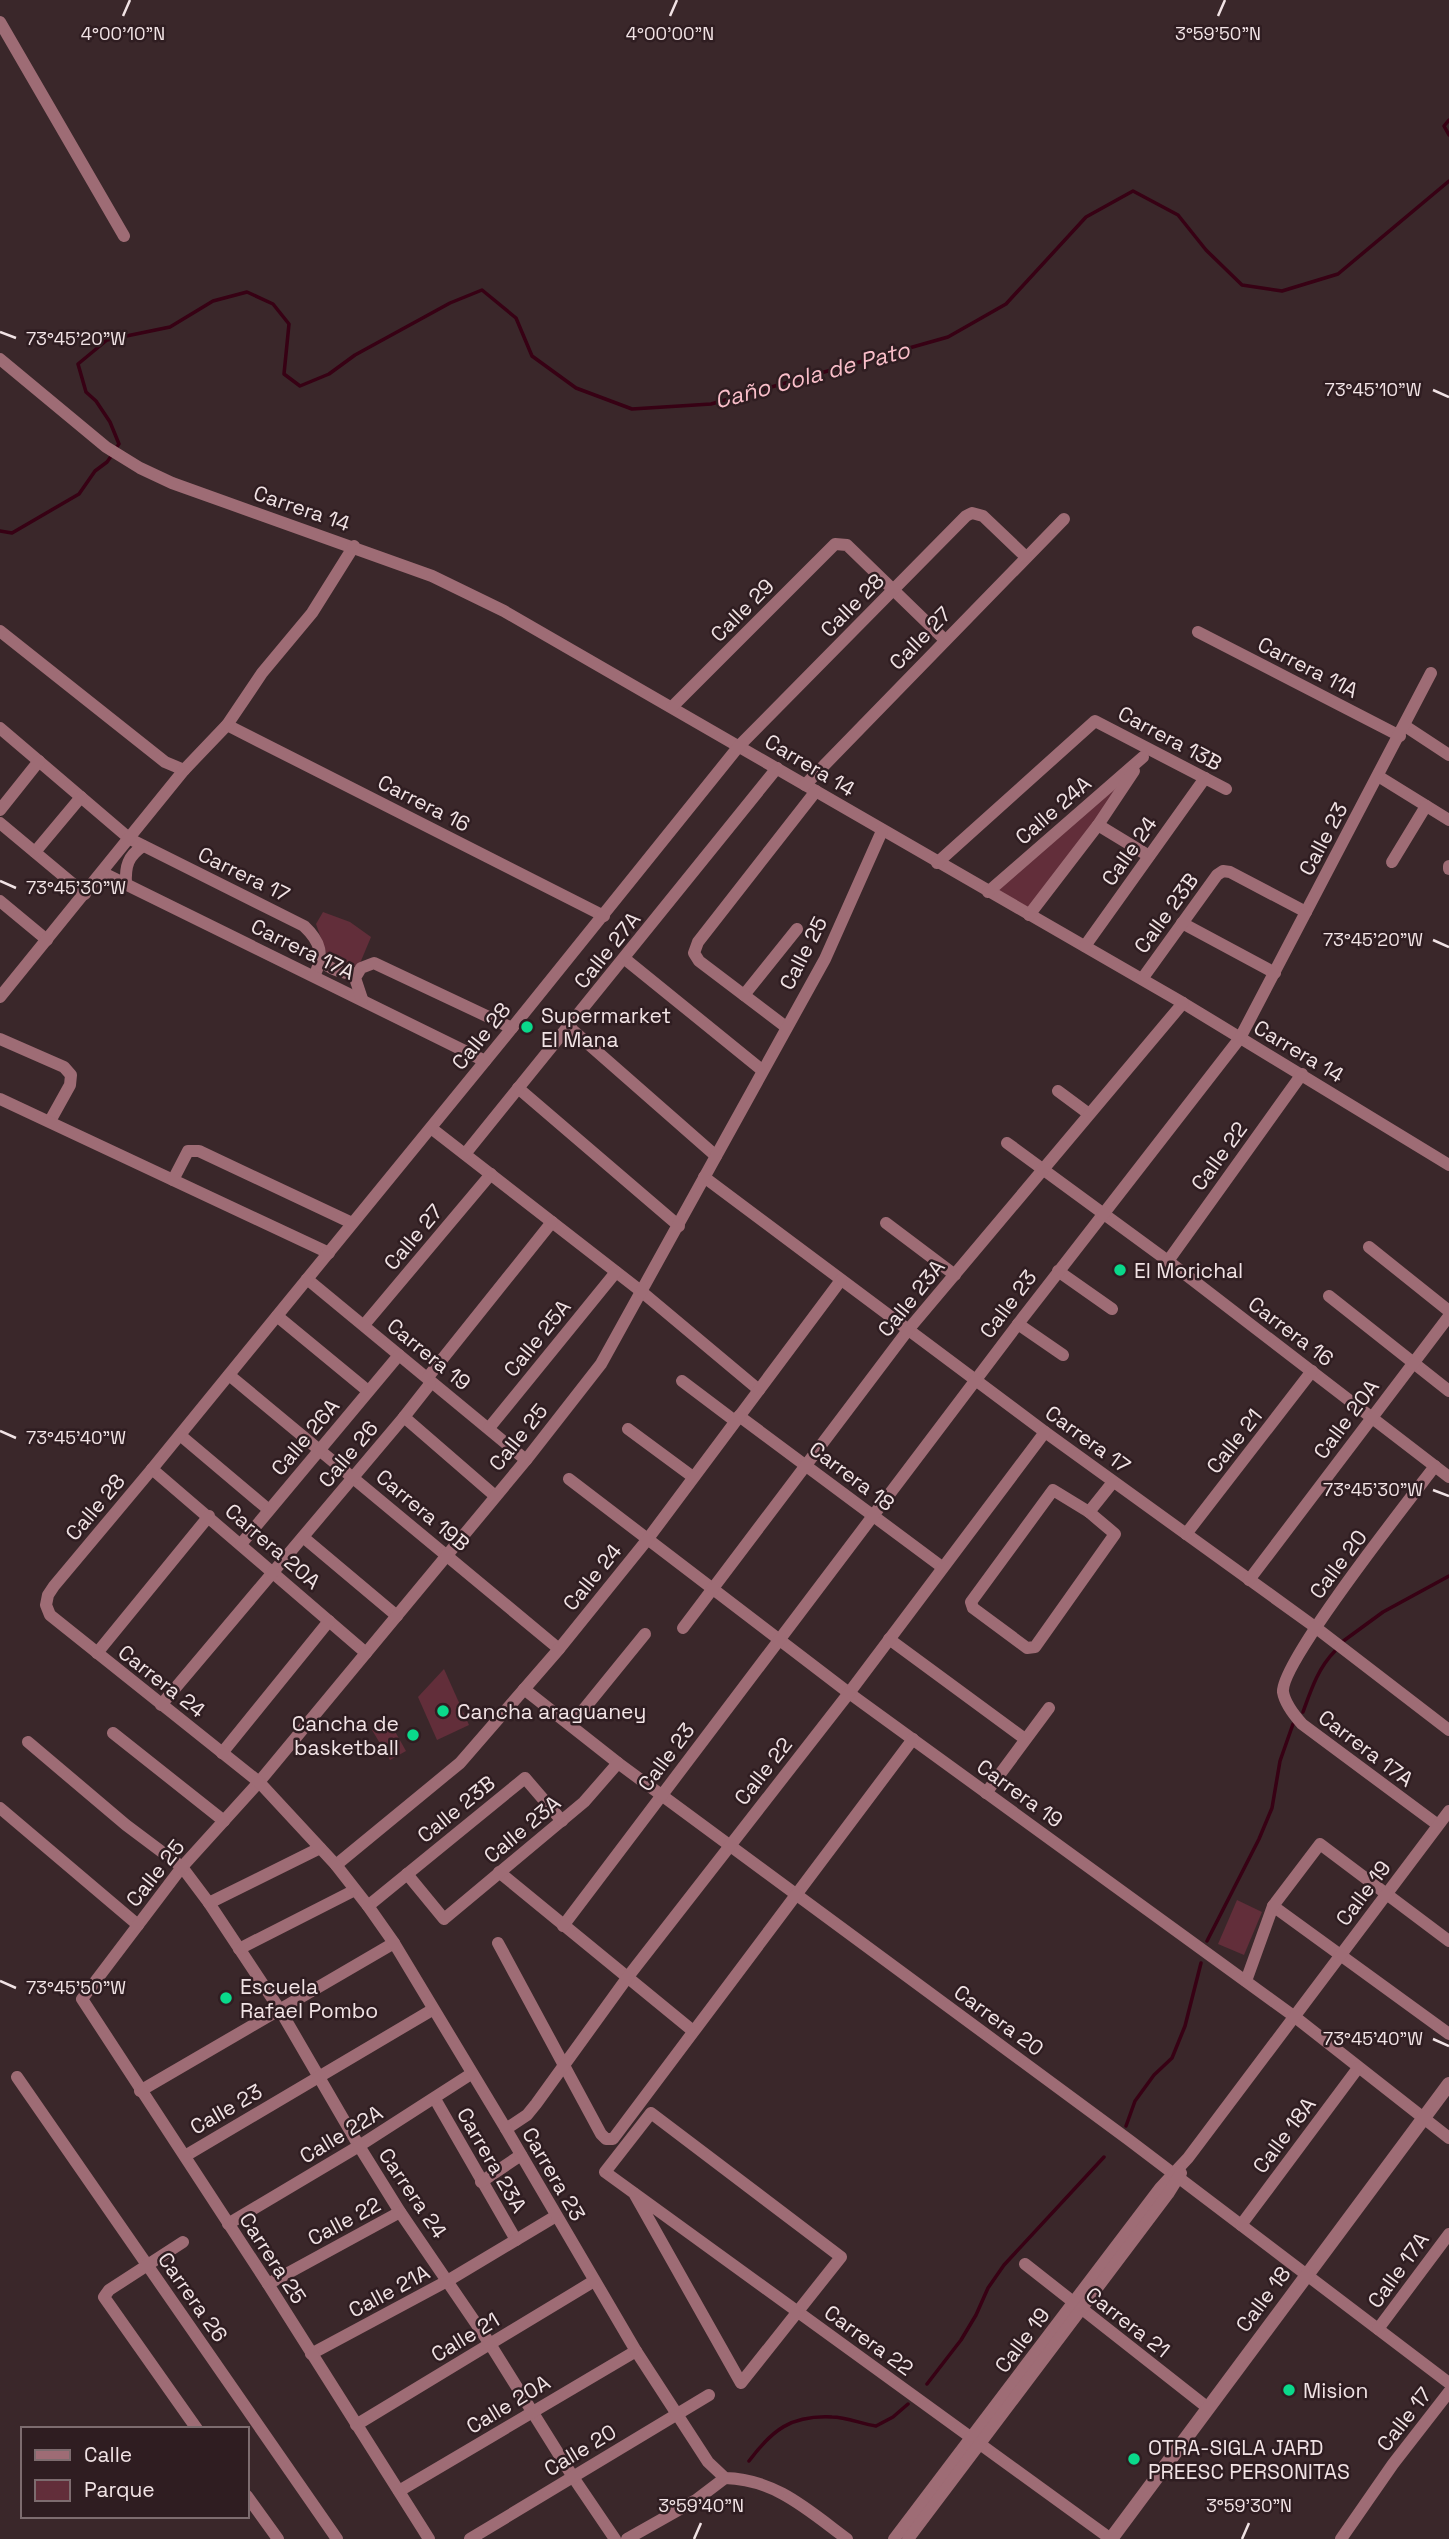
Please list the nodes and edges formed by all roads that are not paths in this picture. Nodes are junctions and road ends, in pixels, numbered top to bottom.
1 (0, 22) edge
2 (124, 236) dead end
3 (0, 359) edge
4 (1064, 519) dead end
5 (354, 546) junction
6 (1026, 557) junction
7 (893, 591) junction
8 (0, 631) edge
9 (1198, 632) dead end
10 (944, 640) junction
11 (1431, 673) dead end
12 (672, 707) junction
13 (227, 725) junction
14 (0, 728) edge
15 (1403, 731) junction
16 (739, 746) junction
17 (1146, 753) junction
18 (1449, 755) edge
19 (39, 761) junction
20 (777, 768) junction
21 (184, 770) junction
22 (1378, 776) junction
23 (1205, 778) junction
24 (810, 788) junction
25 (1226, 789) dead end
26 (81, 797) junction
27 (1426, 806) junction
28 (0, 810) edge
29 (1449, 820) edge
30 (0, 823) edge
31 (1098, 825) junction
32 (882, 831) junction
33 (130, 839) junction
34 (143, 846) junction
35 (34, 852) junction
36 (1149, 856) junction
37 (1392, 862) dead end
38 (937, 863) junction
39 (103, 873) junction
40 (126, 884) junction
41 (988, 892) junction
42 (85, 894) junction
43 (0, 901) edge
44 (1306, 912) junction
45 (1029, 915) junction
46 (604, 916) junction
47 (1182, 923) junction
48 (797, 929) dead end
49 (47, 940) junction
50 (1085, 946) junction
51 (625, 959) junction
52 (321, 960) junction
53 (357, 973) junction
54 (1275, 973) junction
55 (314, 976) junction
56 (1142, 979) junction
57 (744, 995) junction
58 (0, 997) edge
59 (362, 999) junction
60 (1183, 1003) junction
61 (569, 1027) junction
62 (786, 1027) junction
63 (512, 1028) junction
64 (1240, 1038) junction
65 (0, 1039) edge
66 (485, 1061) junction
67 (762, 1070) junction
68 (1302, 1074) junction
69 (518, 1088) junction
70 (1058, 1091) dead end
71 (0, 1099) edge
72 (1089, 1114) junction
73 (50, 1121) junction
74 (431, 1128) junction
75 (1007, 1143) dead end
76 (465, 1154) junction
77 (716, 1156) junction
78 (1449, 1165) edge
79 (1042, 1169) junction
80 (491, 1174) junction
81 (704, 1177) junction
82 (173, 1180) junction
83 (1102, 1214) junction
84 (552, 1222) junction
85 (352, 1223) junction
86 (886, 1223) dead end
87 (679, 1226) junction
88 (1369, 1247) dead end
89 (329, 1253) junction
90 (1168, 1261) junction
91 (1058, 1271) junction
92 (616, 1272) junction
93 (954, 1275) junction
94 (307, 1279) junction
95 (841, 1280) junction
96 (642, 1292) junction
97 (1329, 1296) dead end
98 (1112, 1309) dead end
99 (1449, 1313) edge
100 (277, 1316) junction
101 (1018, 1324) junction
102 (364, 1325) junction
103 (908, 1330) junction
104 (399, 1355) junction
105 (1063, 1355) dead end
106 (1413, 1363) junction
107 (1312, 1371) junction
108 (229, 1375) junction
109 (428, 1377) junction
110 (975, 1379) junction
111 (682, 1381) dead end
112 (758, 1390) junction
113 (368, 1391) junction
114 (1449, 1391) edge
115 (404, 1417) junction
116 (1371, 1417) junction
117 (737, 1418) junction
118 (489, 1428) junction
119 (628, 1429) dead end
120 (1045, 1432) junction
121 (180, 1435) junction
122 (320, 1449) junction
123 (526, 1460) junction
124 (807, 1466) junction
125 (1435, 1466) junction
126 (152, 1469) junction
127 (354, 1477) junction
128 (694, 1477) junction
129 (1449, 1477) edge
130 (569, 1479) dead end
131 (1113, 1482) junction
132 (494, 1495) junction
133 (269, 1510) junction
134 (1089, 1512) junction
135 (873, 1515) junction
136 (208, 1516) junction
137 (1186, 1534) junction
138 (303, 1537) junction
139 (646, 1540) junction
140 (241, 1544) junction
141 (446, 1555) junction
142 (942, 1567) junction
143 (273, 1572) junction
144 (1249, 1580) junction
145 (713, 1590) junction
146 (46, 1605) joint
147 (397, 1616) junction
148 (329, 1621) junction
149 (683, 1628) dead end
150 (1315, 1628) junction
151 (645, 1634) dead end
152 (889, 1639) junction
153 (779, 1640) junction
154 (559, 1648) junction
155 (97, 1653) junction
156 (366, 1653) junction
157 (524, 1689) junction
158 (1283, 1691) joint
159 (849, 1693) junction
160 (161, 1705) junction
161 (1049, 1708) dead end
162 (571, 1725) junction
163 (1449, 1730) edge
164 (113, 1734) dead end
165 (913, 1739) junction
166 (1025, 1739) junction
167 (28, 1742) dead end
168 (222, 1753) junction
169 (618, 1763) junction
170 (259, 1782) junction
171 (986, 1793) junction
172 (662, 1794) junction
173 (0, 1808) edge
174 (1449, 1811) edge
175 (224, 1821) junction
176 (562, 1821) junction
177 (1438, 1825) junction
178 (730, 1846) junction
179 (320, 1848) junction
180 (336, 1865) junction
181 (182, 1867) junction
182 (499, 1872) junction
183 (407, 1874) junction
184 (355, 1890) junction
185 (796, 1894) junction
186 (1387, 1894) junction
187 (209, 1903) junction
188 (368, 1906) junction
189 (1273, 1906) junction
190 (138, 1925) junction
191 (563, 1926) junction
192 (1449, 1941) edge
193 (394, 1943) junction
194 (498, 1943) dead end
195 (239, 1948) junction
196 (1340, 1955) junction
197 (627, 1978) junction
198 (1246, 1981) junction
199 (82, 1999) joint
200 (280, 2010) junction
201 (432, 2010) junction
202 (1294, 2017) junction
203 (693, 2031) junction
204 (1449, 2034) edge
205 (564, 2066) junction
206 (1358, 2068) junction
207 (471, 2074) junction
208 (17, 2077) dead end
209 (320, 2077) junction
210 (1449, 2084) edge
211 (141, 2091) junction
212 (435, 2099) junction
213 (1423, 2119) junction
214 (506, 2129) junction
215 (1449, 2138) edge
216 (359, 2146) junction
217 (521, 2155) junction
218 (184, 2156) junction
219 (1178, 2172) junction
220 (479, 2178) junction
221 (634, 2193) junction
222 (401, 2213) junction
223 (556, 2216) junction
224 (228, 2224) junction
225 (1241, 2225) junction
226 (1449, 2234) edge
227 (516, 2240) junction
228 (183, 2242) dead end
229 (1025, 2264) dead end
230 (148, 2265) junction
231 (1307, 2275) junction
232 (449, 2280) junction
233 (594, 2281) junction
234 (268, 2284) junction
235 (1077, 2307) junction
236 (797, 2312) junction
237 (1378, 2329) junction
238 (490, 2344) junction
239 (636, 2351) junction
240 (311, 2354) junction
241 (1449, 2383) edge
242 (1449, 2392) edge
243 (709, 2395) dead end
244 (1208, 2408) junction
245 (532, 2412) junction
246 (677, 2414) junction
247 (356, 2425) junction
248 (196, 2427) edge
249 (976, 2441) junction
250 (573, 2477) junction
251 (724, 2478) junction
252 (399, 2491) junction
253 (248, 2497) edge
254 (278, 2539) edge
255 (338, 2539) edge
256 (429, 2539) edge
257 (470, 2539) edge
258 (615, 2539) edge
259 (628, 2539) edge
260 (847, 2539) edge
261 (894, 2539) edge
262 (908, 2539) edge
263 (1111, 2539) edge
264 (1341, 2539) edge

1 - 2 street
3 - 5 street, Carrera 14
4 - 6 street, Calle 27
5 - 12 street, Carrera 14
5 - 13 street
6 - 7 street, Calle 28
6 - 10 street, Calle 27
7 - 10 street
7 - 12 street, Calle 29
7 - 16 street, Calle 28
8 - 21 street
9 - 15 street, Carrera 11A
10 - 24 street, Calle 27
11 - 15 street, Calle 23
12 - 16 street, Carrera 14
13 - 21 street
13 - 46 street, Carrera 16
14 - 19 street, Carrera 17
15 - 18 street, Carrera 11A
15 - 22 street, Calle 23
16 - 20 street, Carrera 14
16 - 46 street, Calle 28
17 - 23 street, Carrera 13B
17 - 31 street, Calle 24
17 - 38 street, Carrera 13B
17 - 41 street, Calle 24A
19 - 26 street, Carrera 17
19 - 28 street
20 - 24 street, Carrera 14
20 - 51 street, Calle 27A
21 - 33 street
22 - 27 street
22 - 44 street, Calle 23
23 - 25 street, Carrera 13B
23 - 36 street, Calle 24
24 - 32 street, Carrera 14
24 - 57 street, Calle 27
26 - 33 street, Carrera 17
26 - 35 street
27 - 29 street
27 - 37 street
30 - 35 street
31 - 36 street
31 - 45 street, Calle 24
32 - 38 street, Carrera 14
32 - 62 street, Calle 25
33 - 34 street, Carrera 17
33 - 39 street
34 - 40 street
34 - 52 street, Carrera 17
35 - 42 street
36 - 50 street, Calle 24
38 - 41 street, Carrera 14
39 - 40 street, Carrera 17A
39 - 42 street
40 - 55 street, Carrera 17A
41 - 45 street, Carrera 14
42 - 49 street
43 - 49 street
44 - 47 street, Calle 23B
44 - 54 street, Calle 23
45 - 50 street, Carrera 14
46 - 63 street, Calle 28
47 - 54 street
47 - 56 street, Calle 23B
48 - 57 street
49 - 58 street
50 - 56 street, Carrera 14
51 - 61 street, Calle 27A
51 - 67 street
52 - 53 street
52 - 55 street
53 - 59 street
53 - 63 street
54 - 64 street, Calle 23
55 - 59 street, Carrera 17A
56 - 60 street, Carrera 14
57 - 62 street
59 - 66 street, Carrera 17A
60 - 64 street, Carrera 14
60 - 72 street, Calle 23A
61 - 69 street, Calle 27A
61 - 77 street
62 - 67 street, Calle 25
63 - 66 street, Calle 28
64 - 68 street, Carrera 14
64 - 83 street, Calle 23
65 - 73 street
66 - 74 street, Calle 28
67 - 77 street, Calle 25
68 - 78 street, Carrera 14
68 - 90 street, Calle 22
69 - 76 street, Calle 27A
69 - 87 street
70 - 72 street
71 - 73 street
72 - 79 street, Calle 23A
73 - 82 street
74 - 76 street
74 - 85 street, Calle 28
75 - 79 street, Carrera 16
76 - 80 street
77 - 81 street, Calle 25
79 - 83 street, Carrera 16
79 - 93 street, Calle 23A
80 - 84 street
80 - 102 street, Calle 27
81 - 87 street, Calle 25
81 - 95 street, Carrera 17
82 - 85 street
82 - 89 street
83 - 90 street, Carrera 16
83 - 91 street, Calle 23
84 - 92 street
84 - 109 street, Calle 26
85 - 89 street, Calle 28
86 - 93 street
87 - 96 street, Calle 25
88 - 99 street
89 - 94 street, Calle 28
90 - 107 street, Carrera 16
91 - 98 street
91 - 101 street, Calle 23
92 - 96 street
92 - 118 street, Calle 25A
93 - 103 street, Calle 23A
94 - 100 street, Calle 28
94 - 102 street, Carrera 19
95 - 103 street, Carrera 17
95 - 112 street, Calle 24
96 - 112 street
96 - 123 street, Calle 25
97 - 106 street
99 - 106 street, Calle 20A
100 - 108 street, Calle 28
100 - 113 street
101 - 105 street
101 - 110 street, Calle 23
102 - 104 street, Carrera 19
103 - 110 street, Carrera 17
103 - 124 street, Calle 23A
104 - 109 street, Carrera 19
104 - 113 street, Calle 26A
106 - 114 street
106 - 116 street, Calle 20A
107 - 116 street, Carrera 16
107 - 137 street, Calle 21
108 - 121 street, Calle 28
108 - 122 street, Carrera 19B
109 - 115 street, Calle 26
109 - 118 street, Carrera 19
110 - 120 street, Carrera 17
110 - 135 street, Calle 23
111 - 117 street, Carrera 18
112 - 117 street, Calle 24
113 - 122 street, Calle 26A
115 - 127 street, Calle 26
115 - 132 street
116 - 125 street, Carrera 16
116 - 144 street, Calle 20A
117 - 124 street, Carrera 18
117 - 128 street, Calle 24
118 - 123 street, Carrera 19
119 - 128 street
120 - 131 street, Carrera 17
120 - 142 street, Calle 22
121 - 126 street, Calle 28
121 - 133 street
122 - 127 street, Carrera 19B
122 - 133 street, Calle 26A
123 - 132 street, Calle 25
124 - 135 street, Carrera 18
124 - 145 street, Calle 23A
125 - 129 street, Carrera 16
125 - 150 street, Calle 20
126 - 136 street, Carrera 20A
126 - 146 street, Calle 28
127 - 138 street, Calle 26
127 - 141 street, Carrera 19B
128 - 139 street, Calle 24
130 - 139 street, Carrera 19
131 - 134 street
131 - 137 street, Carrera 17
132 - 141 street, Calle 25
133 - 140 street, Calle 26A
134 - 134 street
135 - 142 street, Carrera 18
135 - 153 street, Calle 23
136 - 140 street, Carrera 20A
136 - 155 street
137 - 144 street, Carrera 17
138 - 143 street, Calle 26
138 - 147 street
139 - 145 street, Carrera 19
139 - 154 street, Calle 24
140 - 143 street, Carrera 20A
141 - 147 street, Calle 25
141 - 154 street, Carrera 19B
142 - 152 street, Calle 22
143 - 148 street, Carrera 20A
143 - 160 street, Calle 26
144 - 150 street, Carrera 17
145 - 149 street, Calle 23A
145 - 153 street, Carrera 19
146 - 155 street, Carrera 24
147 - 156 street, Calle 25
148 - 156 street, Carrera 20A
148 - 168 street
150 - 158 street, Calle 20
150 - 163 street, Carrera 17
151 - 162 street
152 - 159 street, Calle 22
152 - 166 street
153 - 159 street, Carrera 19
153 - 172 street, Calle 23
154 - 157 street, Calle 24
155 - 160 street, Carrera 24
156 - 170 street, Calle 25
157 - 162 street, Carrera 20
157 - 180 street, Calle 24
158 - 177 street, Carrera 17A
159 - 165 street, Carrera 19
159 - 178 street, Calle 22
160 - 168 street, Carrera 24
161 - 166 street
162 - 169 street, Carrera 20
164 - 175 street
165 - 171 street, Carrera 19
165 - 185 street
166 - 171 street
167 - 181 street, Carrera 24
168 - 170 street, Carrera 24
169 - 172 street, Carrera 20
169 - 176 street, Calle 23A
170 - 175 street, Calle 25
170 - 179 street, Carrera 23
171 - 198 street, Carrera 19
172 - 178 street, Carrera 20
172 - 191 street, Calle 23
173 - 190 street
174 - 177 street, Calle 19
175 - 181 street, Calle 25
176 - 182 street, Calle 23A
176 - 183 street, Calle 23B
177 - 186 street, Calle 19
178 - 185 street, Carrera 20
178 - 197 street, Calle 22
179 - 180 street, Carrera 23
179 - 187 street
180 - 184 street, Carrera 23
181 - 187 street, Carrera 24
181 - 190 street, Calle 25
182 - 183 street, Calle 23A
182 - 191 street
183 - 188 street, Calle 23B
184 - 188 street, Carrera 23
184 - 195 street
185 - 203 street
185 - 219 street, Carrera 20
186 - 189 street
186 - 192 street
186 - 196 street, Calle 19
187 - 195 street, Carrera 24
188 - 193 street, Carrera 23
189 - 196 street
189 - 198 street
190 - 199 street, Calle 25
191 - 197 street
193 - 200 street
193 - 201 street, Carrera 23
194 - 205 street
195 - 200 street, Carrera 24
196 - 202 street, Calle 19
196 - 204 street
197 - 203 street
197 - 205 street, Calle 22
198 - 202 street, Carrera 19
199 - 211 street, Carrera 25
200 - 209 street, Carrera 24
200 - 211 street
201 - 207 street, Carrera 23
201 - 209 street, Calle 23
202 - 206 street, Carrera 19
202 - 219 street, Calle 19
203 - 205 street
205 - 214 street, Calle 22
206 - 213 street, Carrera 19
206 - 225 street, Calle 18A
207 - 212 street, Calle 22A
207 - 214 street, Carrera 23
208 - 230 street, Carrera 26
209 - 216 street, Carrera 24
209 - 218 street, Calle 23
210 - 213 street, Calle 18
211 - 218 street, Carrera 25
212 - 216 street, Calle 22A
212 - 220 street, Carrera 23A
213 - 215 street, Carrera 19
213 - 231 street, Calle 18
214 - 217 street, Carrera 23
216 - 222 street, Carrera 24
216 - 224 street, Calle 22A
217 - 220 street
217 - 223 street, Carrera 23
218 - 224 street, Carrera 25
219 - 225 street, Carrera 20
219 - 235 street, Calle 19
220 - 227 street, Carrera 23A
221 - 236 street, Carrera 22
221 - 236 street
221 - 236 street, Carrera 22
222 - 232 street, Carrera 24
222 - 234 street, Calle 22
223 - 227 street, Calle 21A
223 - 233 street, Carrera 23
224 - 234 street, Carrera 25
225 - 231 street, Carrera 20
226 - 237 street, Calle 17A
227 - 232 street, Calle 21A
228 - 230 street
229 - 235 street, Carrera 21
230 - 248 street
230 - 255 street, Carrera 26
231 - 237 street, Carrera 20
231 - 244 street, Calle 18
232 - 238 street, Carrera 24
232 - 240 street, Calle 21A
233 - 238 street, Calle 21
233 - 239 street, Carrera 23
234 - 240 street, Carrera 25
235 - 244 street, Carrera 21
235 - 249 street, Calle 19
236 - 249 street, Carrera 22
237 - 241 street, Carrera 20
238 - 245 street, Carrera 24
238 - 247 street, Calle 21
239 - 245 street, Calle 20A
239 - 246 street, Carrera 23
240 - 247 street, Carrera 25
242 - 264 street, Calle 17
243 - 246 street, Calle 20
244 - 263 street, Calle 18
245 - 250 street, Carrera 24
245 - 252 street, Calle 20A
246 - 250 street, Calle 20
246 - 251 street, Carrera 23
247 - 252 street, Carrera 25
249 - 261 street, Calle 19
249 - 262 street, Calle 19
249 - 263 street, Carrera 22
250 - 257 street, Calle 20
250 - 258 street, Carrera 24
251 - 259 street
251 - 260 street
252 - 256 street, Carrera 25
253 - 254 street

